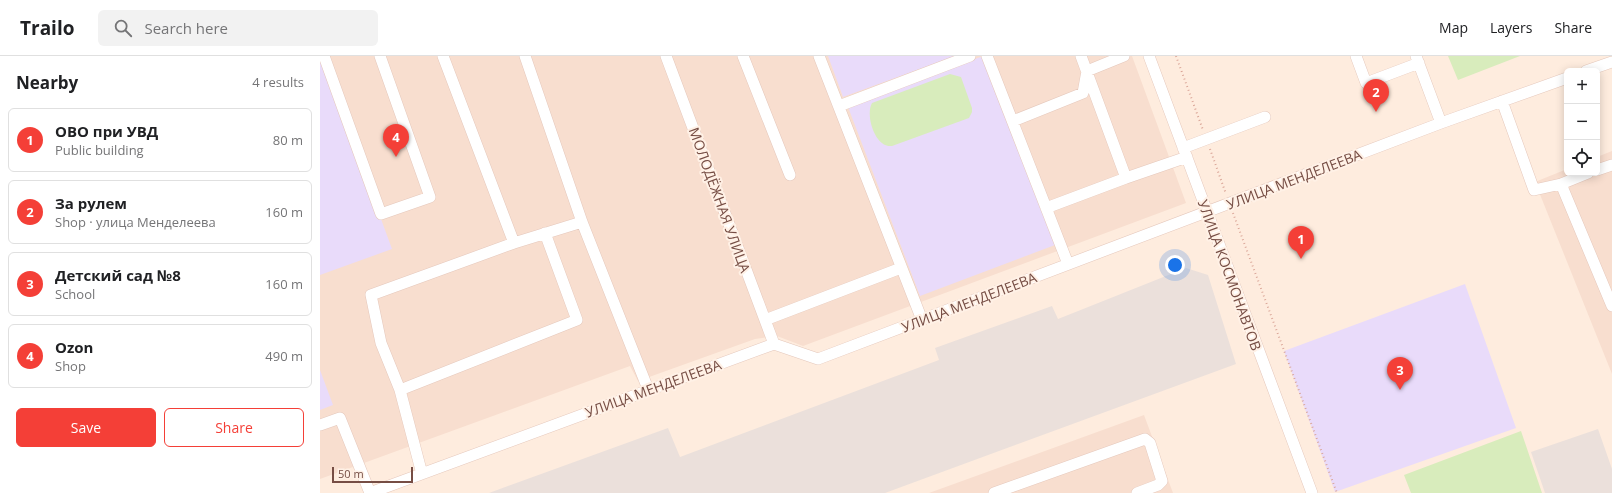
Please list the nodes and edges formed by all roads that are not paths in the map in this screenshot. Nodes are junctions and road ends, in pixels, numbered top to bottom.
1 (324, 56) edge
2 (380, 56) edge
3 (443, 56) edge
4 (525, 56) edge
5 (666, 56) edge
6 (743, 56) edge
7 (819, 56) edge
8 (970, 56) edge
9 (988, 56) edge
10 (1081, 56) edge
11 (1124, 56) edge
12 (1149, 56) edge
13 (1356, 56) edge
14 (1417, 60) edge
15 (1612, 62) edge
16 (1595, 68) edge
17 (1087, 71) junction
18 (1564, 79) edge
19 (1502, 101) junction
20 (839, 106) junction
21 (1265, 117) dead end
22 (1013, 121) junction
23 (1441, 123) junction
24 (1185, 153) junction
25 (1612, 165) edge
26 (1600, 169) edge
27 (790, 174) dead end
28 (1581, 176) edge
29 (1126, 178) junction
30 (1561, 184) junction
31 (1046, 208) junction
32 (1207, 212) junction
33 (582, 222) junction
34 (545, 233) junction
35 (514, 243) junction
36 (1068, 264) junction
37 (902, 268) junction
38 (1612, 306) edge
39 (765, 320) junction
40 (922, 320) junction
41 (774, 344) junction
42 (648, 389) junction
43 (400, 390) junction
44 (320, 425) edge
45 (422, 474) junction
46 (370, 493) edge
47 (994, 493) edge
48 (1137, 493) edge
49 (1312, 493) edge

1 - 2 street
3 - 35 street
4 - 33 street
5 - 39 street, МОЛОДЁЖНАЯ УЛИЦА
6 - 27 street
7 - 20 street
8 - 20 street
9 - 22 street
10 - 17 street
11 - 17 street
12 - 24 street, УЛИЦА КОСМОНАВТОВ
13 - 14 street
14 - 23 street
15 - 16 street
17 - 22 street
17 - 29 street
18 - 19 street, УЛИЦА МЕНДЕЛЕЕВА
19 - 23 street, УЛИЦА МЕНДЕЛЕЕВА
19 - 30 street
20 - 37 street
21 - 24 street
22 - 31 street
23 - 32 street, УЛИЦА МЕНДЕЛЕЕВА
24 - 29 street
24 - 32 street, УЛИЦА КОСМОНАВТОВ
25 - 26 street
28 - 30 street
29 - 31 street
30 - 38 street
31 - 36 street
32 - 36 street, УЛИЦА МЕНДЕЛЕЕВА
32 - 49 street, УЛИЦА КОСМОНАВТОВ
33 - 34 street
33 - 42 street
34 - 35 street
34 - 43 street
35 - 43 street
36 - 40 street, УЛИЦА МЕНДЕЛЕЕВА
37 - 39 street
37 - 40 street
39 - 41 street, МОЛОДЁЖНАЯ УЛИЦА
40 - 41 street, УЛИЦА МЕНДЕЛЕЕВА
41 - 42 street, УЛИЦА МЕНДЕЛЕЕВА
42 - 45 street, УЛИЦА МЕНДЕЛЕЕВА
43 - 45 street
44 - 46 street
45 - 46 street, УЛИЦА МЕНДЕЛЕЕВА
47 - 48 street

